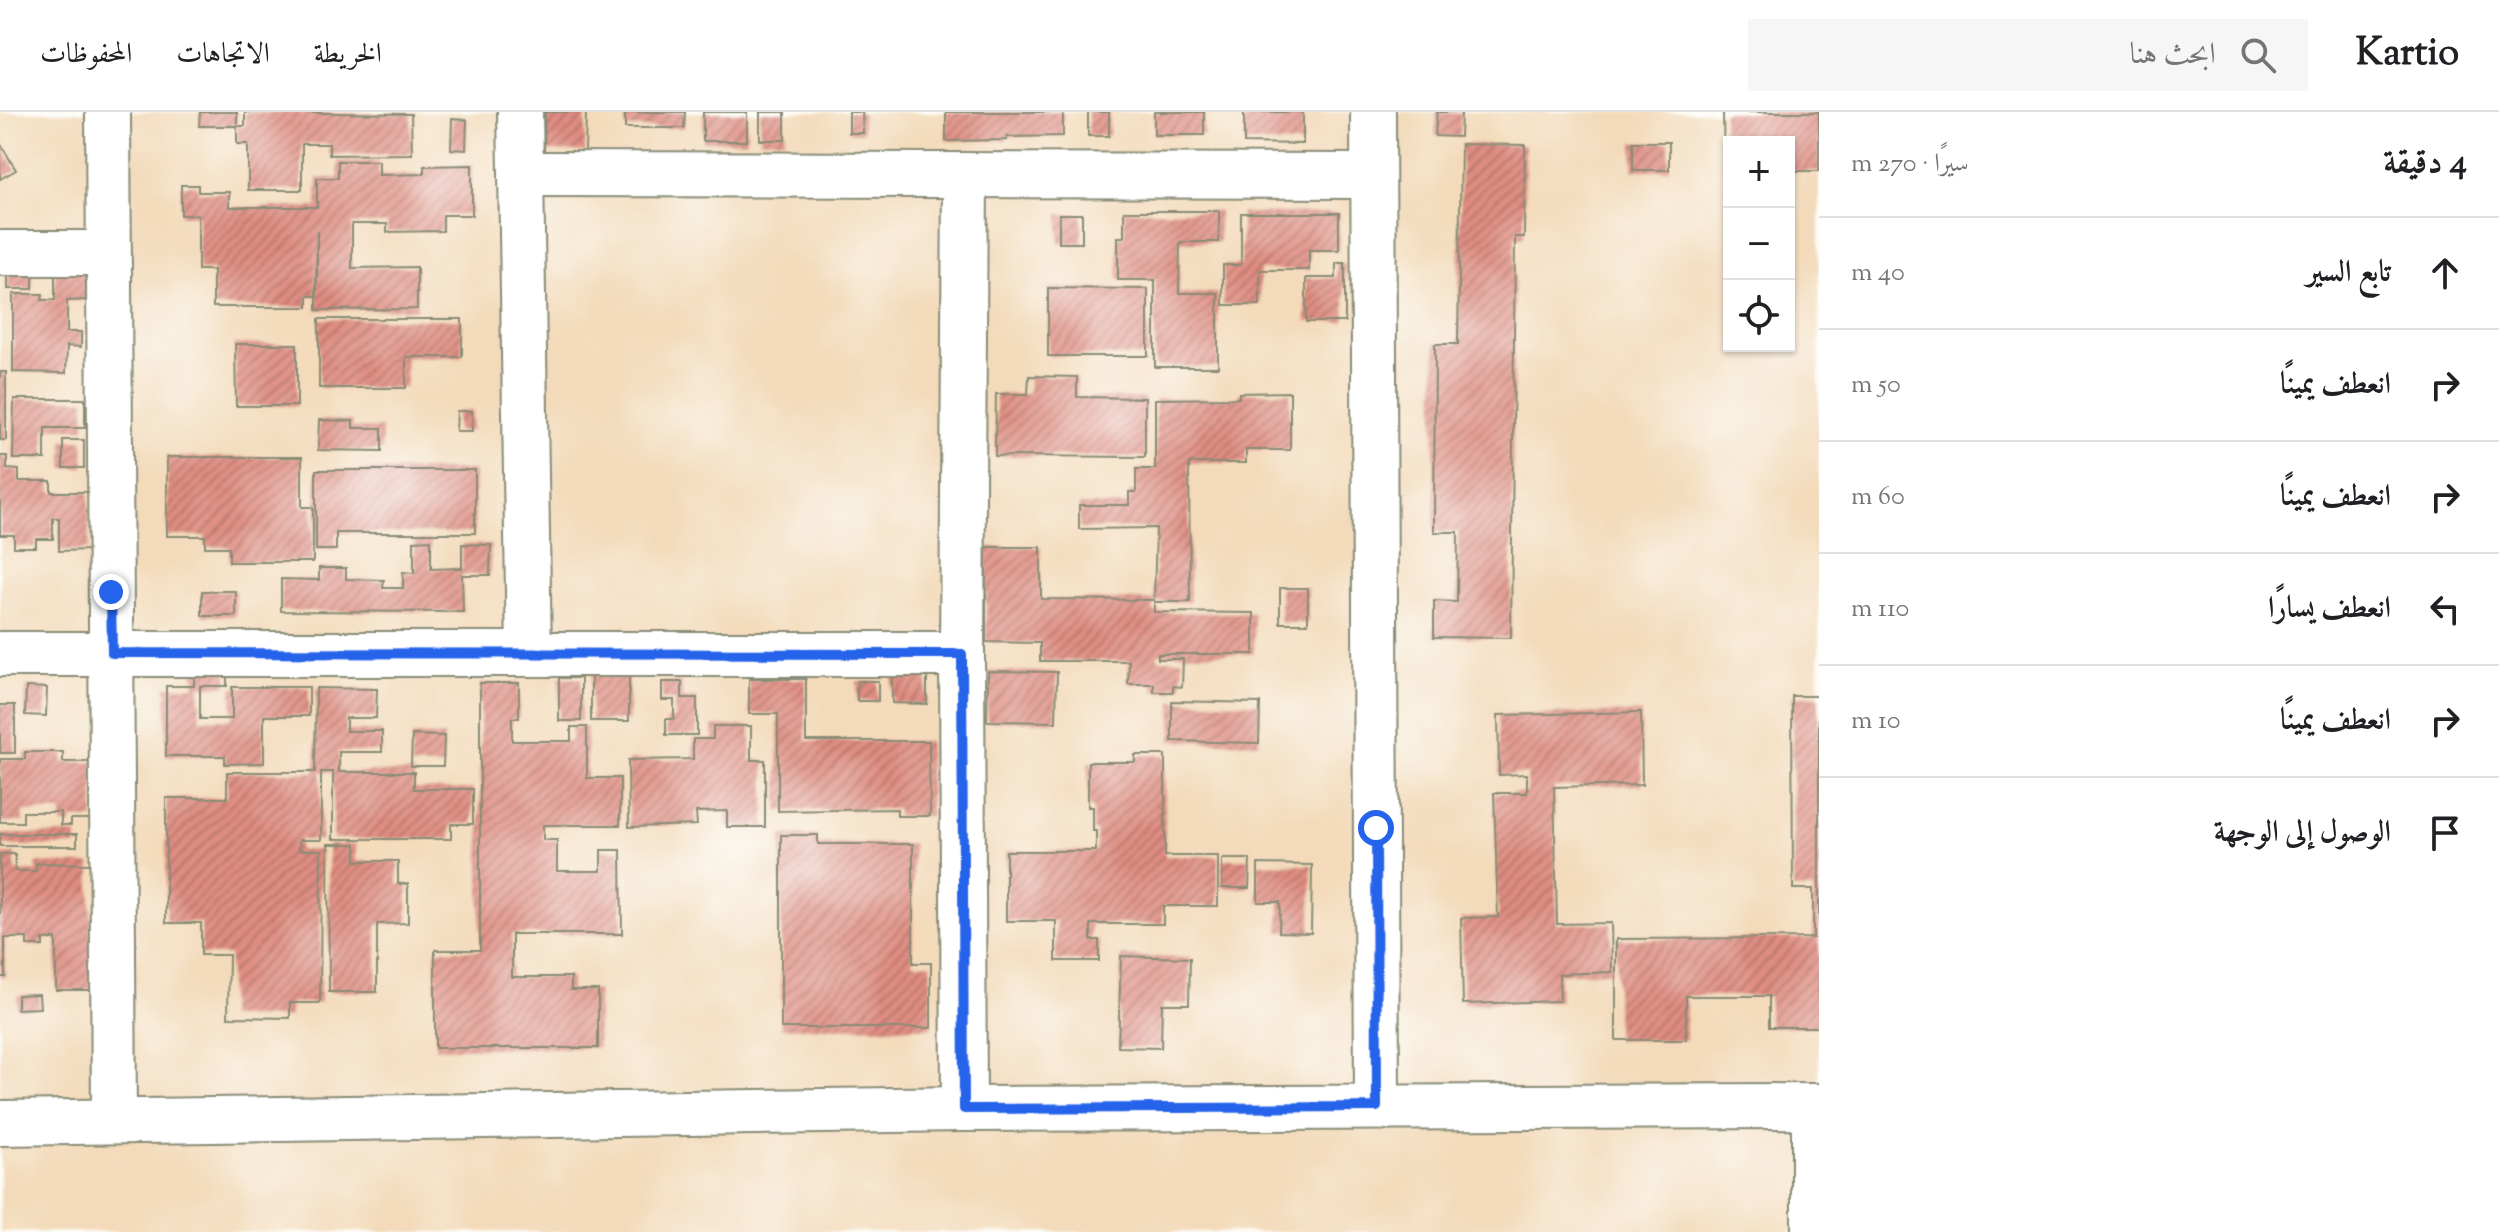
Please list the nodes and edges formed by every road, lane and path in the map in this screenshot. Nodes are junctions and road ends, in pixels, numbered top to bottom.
1 (108, 112) edge
2 (520, 112) edge
3 (1373, 112) edge
4 (521, 174) junction
5 (965, 175) junction
6 (1373, 176) junction
7 (0, 253) edge
8 (108, 253) junction
9 (112, 653) junction
10 (529, 653) junction
11 (0, 654) edge
12 (962, 654) junction
13 (1817, 1106) edge
14 (1377, 1107) junction
15 (964, 1109) junction
16 (114, 1121) junction
17 (0, 1123) edge
18 (1814, 1232) edge

1 - 8 street
2 - 4 street
3 - 6 street
4 - 5 street
4 - 10 street
5 - 6 street
5 - 12 street
6 - 14 street
7 - 8 street
8 - 9 street
9 - 10 street
9 - 11 street
9 - 16 street
10 - 12 street
12 - 15 street
13 - 14 street
13 - 18 street
14 - 15 street
15 - 16 street
16 - 17 street

